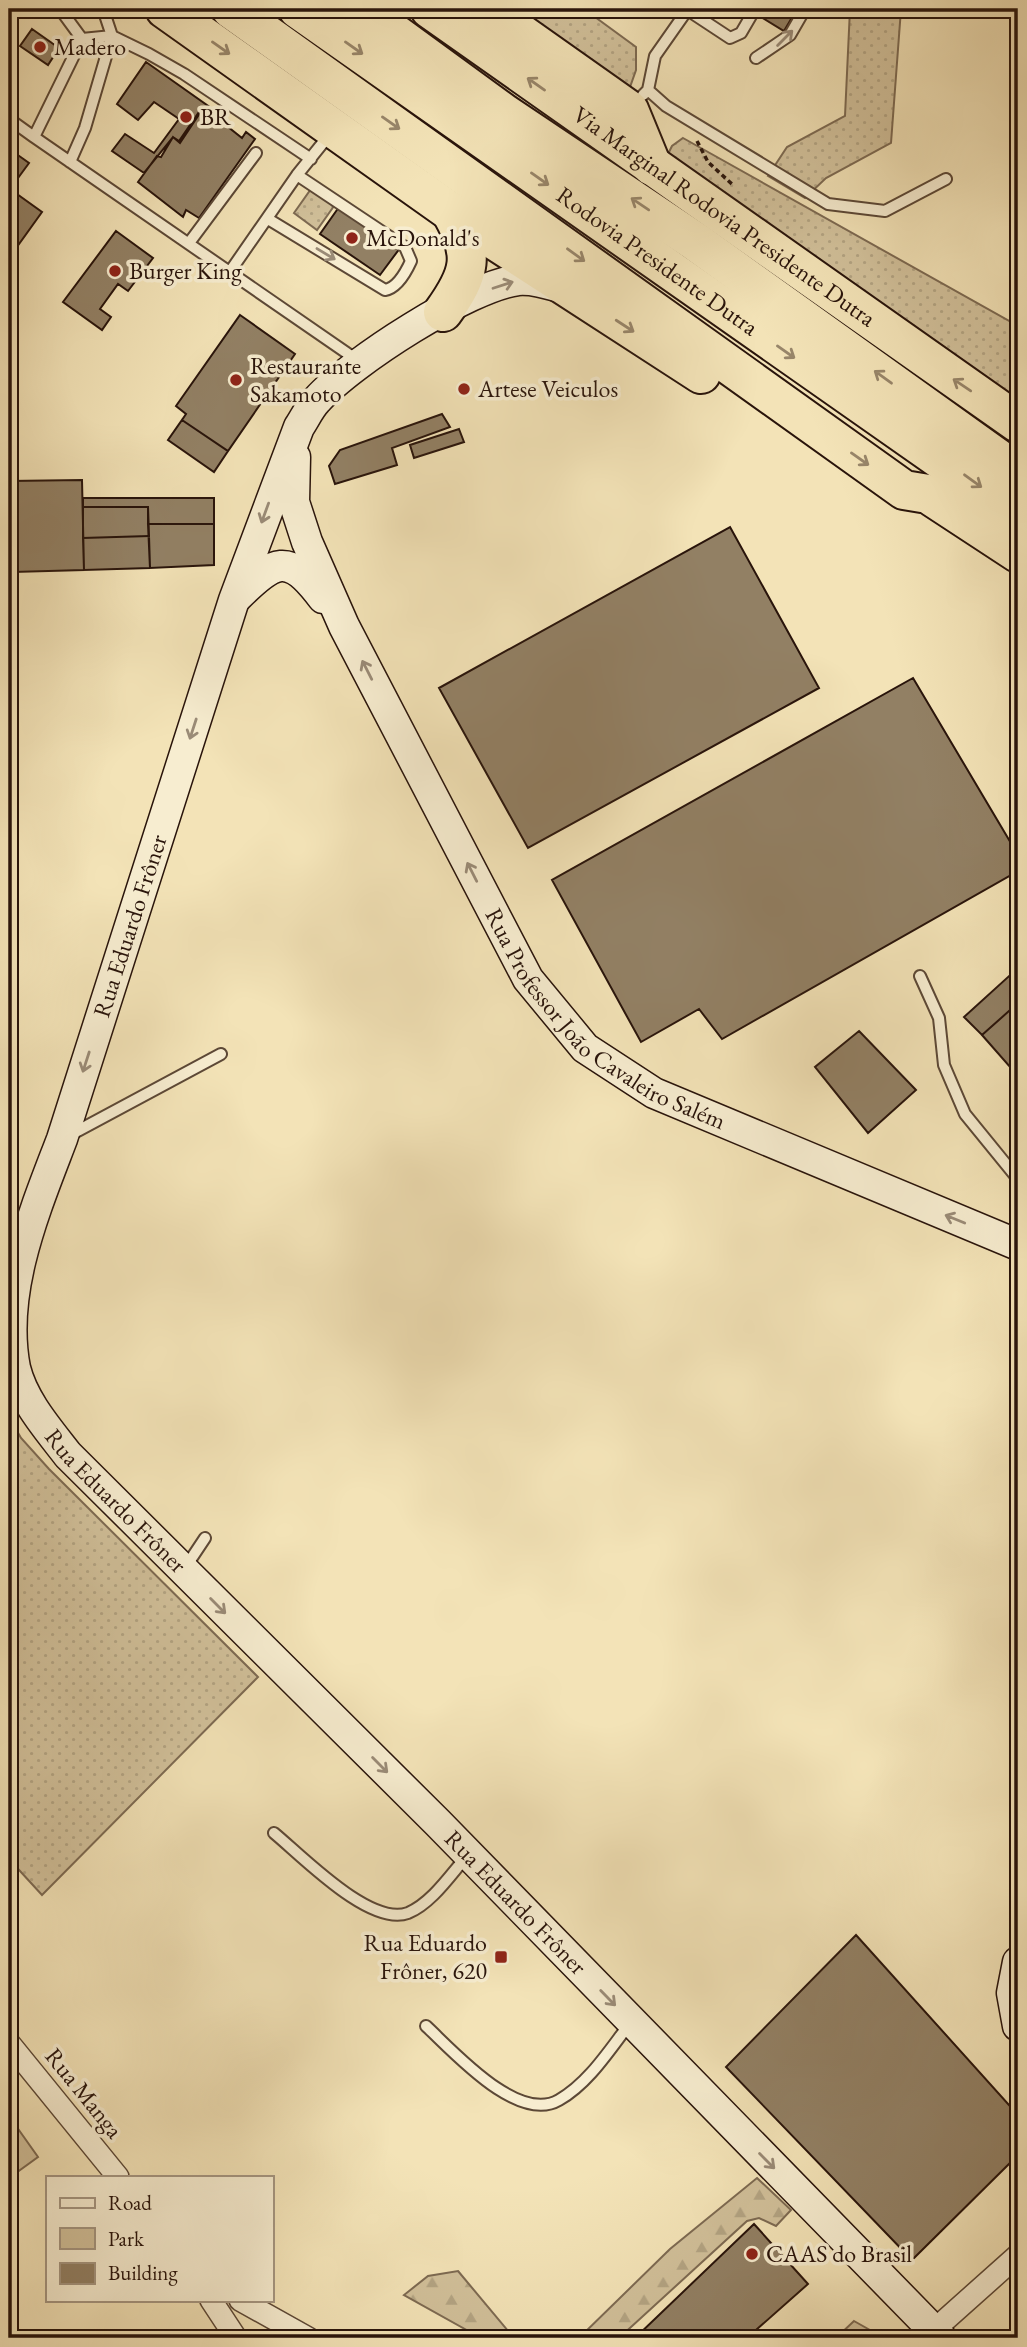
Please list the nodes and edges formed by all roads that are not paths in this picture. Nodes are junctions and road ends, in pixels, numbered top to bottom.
1 (60, 9) edge
2 (103, 9) edge
3 (165, 9) edge
4 (231, 9) edge
5 (298, 9) edge
6 (361, 9) edge
7 (430, 9) edge
8 (687, 9) edge
9 (755, 9) edge
10 (805, 9) edge
11 (489, 10) edge
12 (112, 36) junction
13 (82, 39) junction
14 (756, 58) dead end
15 (639, 100) junction
16 (9, 119) edge
17 (334, 129) junction
18 (34, 136) junction
19 (256, 153) dead end
20 (311, 159) junction
21 (69, 162) junction
22 (652, 166) junction
23 (297, 175) junction
24 (946, 179) dead end
25 (451, 212) junction
26 (268, 219) junction
27 (189, 243) junction
28 (229, 273) junction
29 (567, 289) junction
30 (443, 312) junction
31 (360, 363) junction
32 (1018, 423) edge
33 (299, 427) junction
34 (824, 433) junction
35 (1018, 473) edge
36 (904, 490) junction
37 (1018, 514) edge
38 (1018, 553) edge
39 (1018, 572) edge
40 (234, 600) junction
41 (344, 626) junction
42 (920, 976) dead end
43 (221, 1054) dead end
44 (62, 1139) junction
45 (1018, 1179) edge
46 (1018, 1245) edge
47 (12, 1373) edge
48 (22, 1408) edge
49 (205, 1538) dead end
50 (183, 1571) junction
51 (274, 1833) dead end
52 (469, 1854) junction
53 (1018, 1962) edge
54 (631, 2022) junction
55 (426, 2026) dead end
56 (1018, 2026) edge
57 (9, 2043) edge
58 (117, 2176) edge
59 (1018, 2255) edge
60 (212, 2302) edge
61 (244, 2302) edge
62 (265, 2314) junction
63 (937, 2334) edge
64 (236, 2338) edge
65 (308, 2338) edge

1 - 13 lane
2 - 12 lane
3 -> 17 highway
4 -> 34 highway, Rodovia Presidente Dutra
5 -> 37 highway, Rodovia Presidente Dutra
35 -> 6 highway, Rodovia Presidente Dutra
22 -> 7 highway, Via Marginal Rodovia Presidente Dutra
8 - 9 lane
8 - 15 lane
14 -> 10 lane
11 - 15 highway
12 - 13 lane
12 - 20 lane
12 - 21 lane
13 - 18 lane
15 - 22 highway
15 - 24 lane
16 - 18 lane
17 - 20 lane
17 - 25 highway
18 - 21 lane
19 - 27 lane
20 - 23 lane
21 - 27 lane
32 -> 22 highway, Via Marginal Rodovia Presidente Dutra
23 - 26 lane
26 -> 23 lane
25 - 29 highway
25 - 30 highway
26 - 28 lane
27 - 28 lane
28 - 31 lane
30 -> 29 main road, Rua Eduardo Frôner
29 -> 34 highway
30 - 31 main road, Rua Eduardo Frôner
31 - 33 main road, Rua Eduardo Frôner
33 -> 40 main road, Rua Eduardo Frôner
33 - 41 main road, Rua Professor João Cavaleiro Salém
34 -> 36 highway, Rodovia Presidente Dutra
36 - 38 highway, Rodovia Presidente Dutra
36 - 39 main road
40 - 41 main road, Rua Professor João Cavaleiro Salém
40 -> 44 main road, Rua Eduardo Frôner
46 -> 41 main road, Rua Professor João Cavaleiro Salém
42 - 45 lane
43 - 44 lane
44 - 47 main road, Rua Eduardo Frôner
47 - 48 main road, Rua Eduardo Frôner
48 - 50 main road, Rua Eduardo Frôner
49 - 50 lane
50 -> 52 main road, Rua Eduardo Frôner
51 - 52 lane
52 -> 54 main road, Rua Eduardo Frôner
53 - 56 main road
54 - 55 lane
54 -> 63 main road, Rua Eduardo Frôner
57 - 58 street, Rua Manga
59 - 63 street
60 - 64 street
61 - 62 street
62 - 64 street
62 - 65 street

